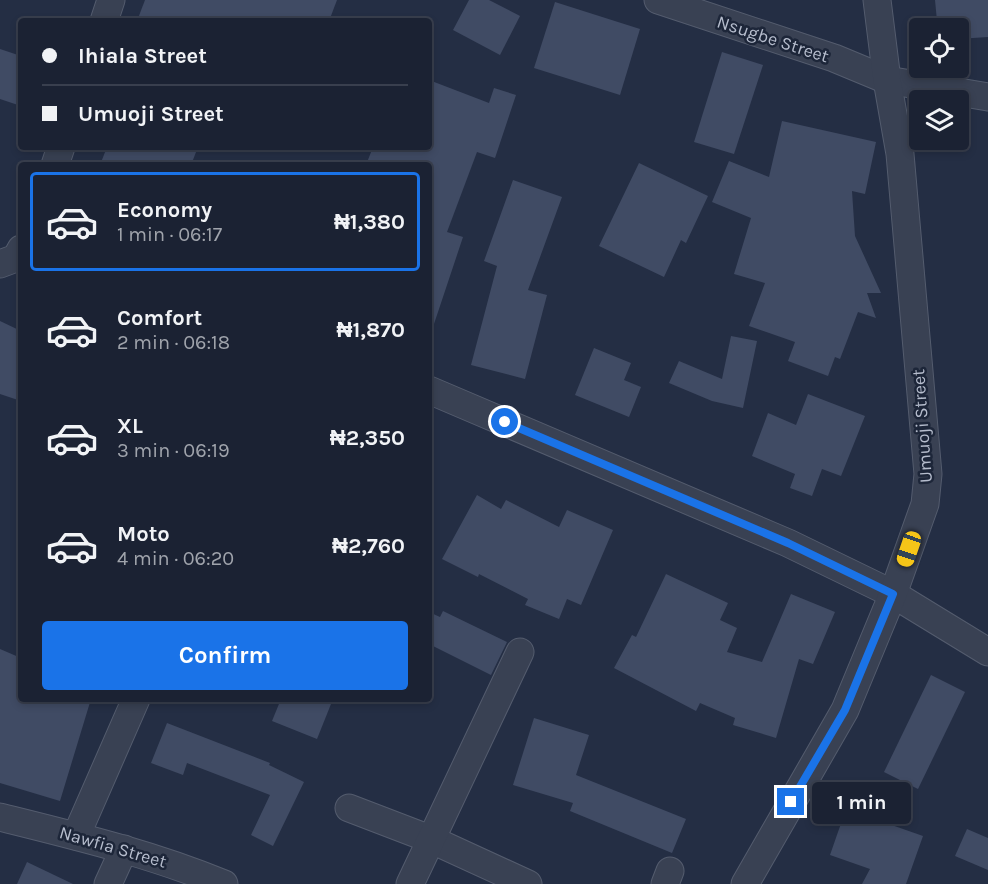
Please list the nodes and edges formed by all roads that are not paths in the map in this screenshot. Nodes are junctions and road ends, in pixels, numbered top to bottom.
1 (111, 0) edge
2 (658, 0) edge
3 (878, 0) edge
4 (105, 18) edge
5 (887, 80) junction
6 (988, 97) edge
7 (18, 254) edge
8 (0, 264) edge
9 (432, 391) edge
10 (893, 594) junction
11 (520, 652) dead end
12 (988, 652) edge
13 (135, 702) edge
14 (349, 808) dead end
15 (0, 817) edge
16 (76, 836) junction
17 (430, 839) junction
18 (124, 849) junction
19 (108, 884) edge
20 (224, 884) edge
21 (410, 884) edge
22 (528, 884) edge
23 (745, 884) edge

1 - 4 street
2 - 5 street, Nsugbe Street
3 - 5 street, Umuoji Street
5 - 6 street, Nsugbe Street
5 - 10 street, Umuoji Street
7 - 8 street
9 - 10 street
10 - 12 street
10 - 23 street, Umuoji Street
11 - 17 street
13 - 16 street
14 - 17 street
15 - 16 street, Nawfia Street
16 - 18 street, Nawfia Street
17 - 21 street
17 - 22 street
18 - 19 street
18 - 20 street, Nawfia Street

